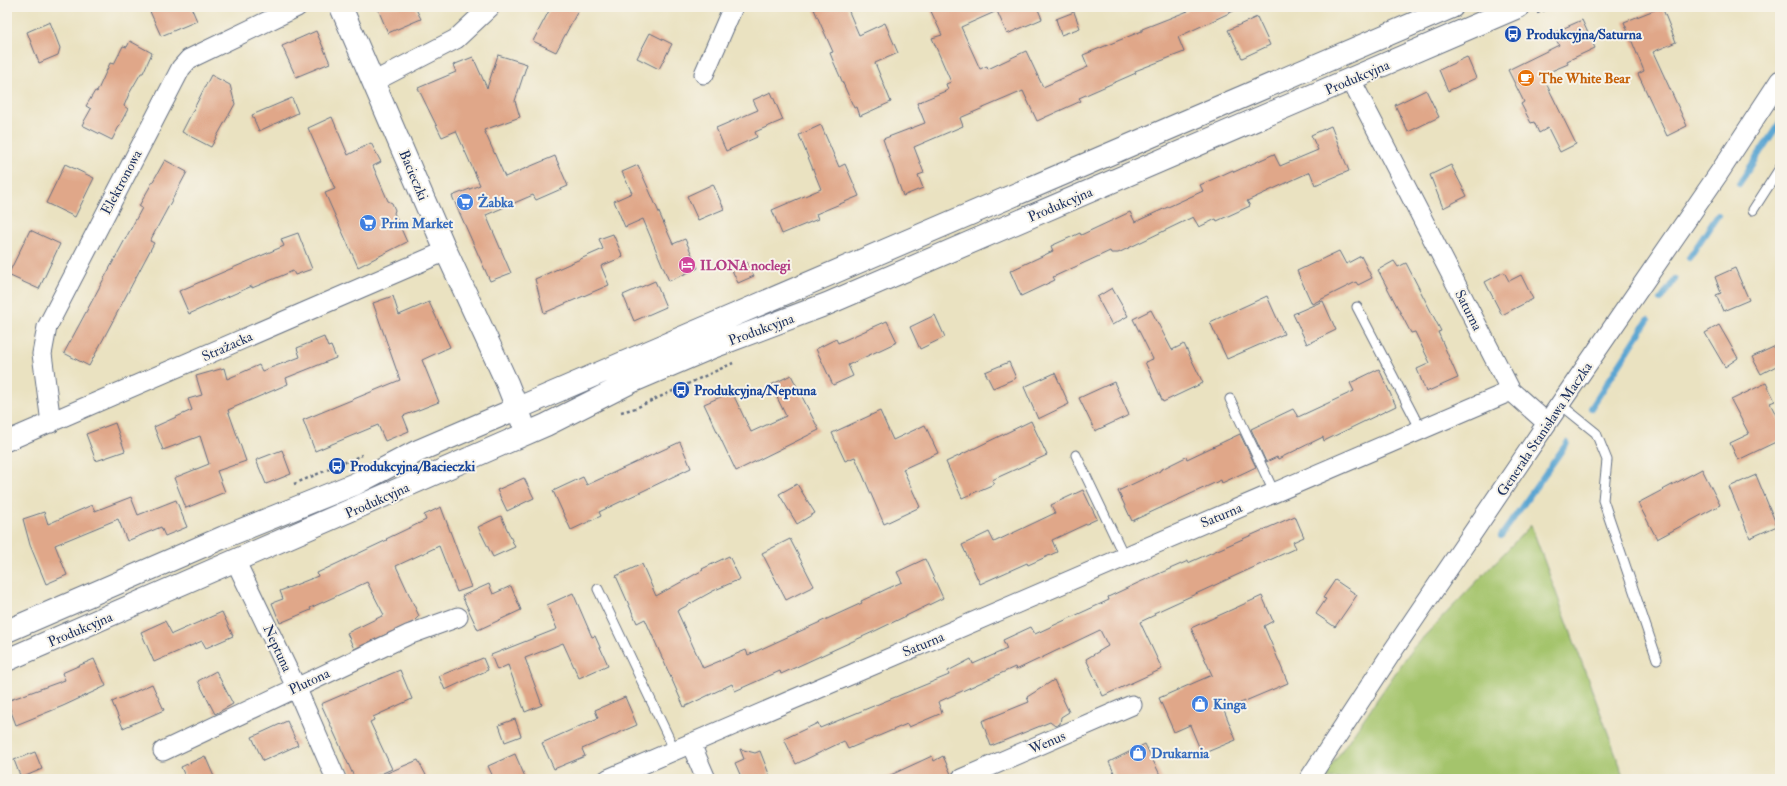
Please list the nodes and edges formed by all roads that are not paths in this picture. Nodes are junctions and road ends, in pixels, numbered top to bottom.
1 (297, 7) edge
2 (342, 7) edge
3 (490, 7) edge
4 (733, 7) edge
5 (1452, 7) edge
6 (1518, 7) edge
7 (704, 74) dead end
8 (1351, 80) junction
9 (1780, 80) edge
10 (374, 82) junction
11 (1780, 168) edge
12 (1753, 210) dead end
13 (446, 250) junction
14 (1357, 307) dead end
15 (1511, 392) junction
16 (1230, 399) dead end
17 (1560, 404) junction
18 (516, 409) junction
19 (51, 423) junction
20 (1547, 423) junction
21 (1421, 430) junction
22 (528, 433) junction
23 (7, 441) edge
24 (1076, 455) dead end
25 (1274, 492) junction
26 (224, 537) junction
27 (1124, 556) junction
28 (236, 562) junction
29 (598, 589) dead end
30 (458, 617) dead end
31 (7, 631) edge
32 (7, 660) edge
33 (1657, 660) dead end
34 (296, 687) junction
35 (1132, 705) dead end
36 (683, 747) junction
37 (163, 751) dead end
38 (336, 779) edge
39 (608, 779) edge
40 (706, 779) edge
41 (961, 779) edge
42 (1309, 779) edge

1 - 19 street, Elektronowa
2 - 10 main road, Bacieczki
3 - 10 street
4 - 7 street
5 - 18 main road, Produkcyjna
6 - 8 main road, Produkcyjna
8 - 15 street, Saturna
8 - 22 main road, Produkcyjna
9 - 17 street, Generała Stanisława Maczka
10 - 13 main road, Bacieczki
11 - 12 lane
13 - 18 main road, Bacieczki
13 - 19 street, Strażacka
14 - 21 lane
15 - 20 street
15 - 21 street, Saturna
16 - 25 lane
17 - 20 street, Generała Stanisława Maczka
17 - 33 lane
18 - 22 main road, Bacieczki
18 - 26 main road, Produkcyjna
19 - 23 street, Strażacka
20 - 42 street, Generała Stanisława Maczka
21 - 25 street, Saturna
22 - 28 main road, Produkcyjna
24 - 27 lane
25 - 27 street, Saturna
26 - 28 main road
26 - 31 main road, Produkcyjna
27 - 36 street, Saturna
28 - 32 main road, Produkcyjna
28 - 34 street, Neptuna
29 - 36 lane
30 - 34 street, Plutona
34 - 37 street, Plutona
34 - 38 street, Neptuna
35 - 41 street, Wenus
36 - 39 street, Saturna
36 - 40 street

